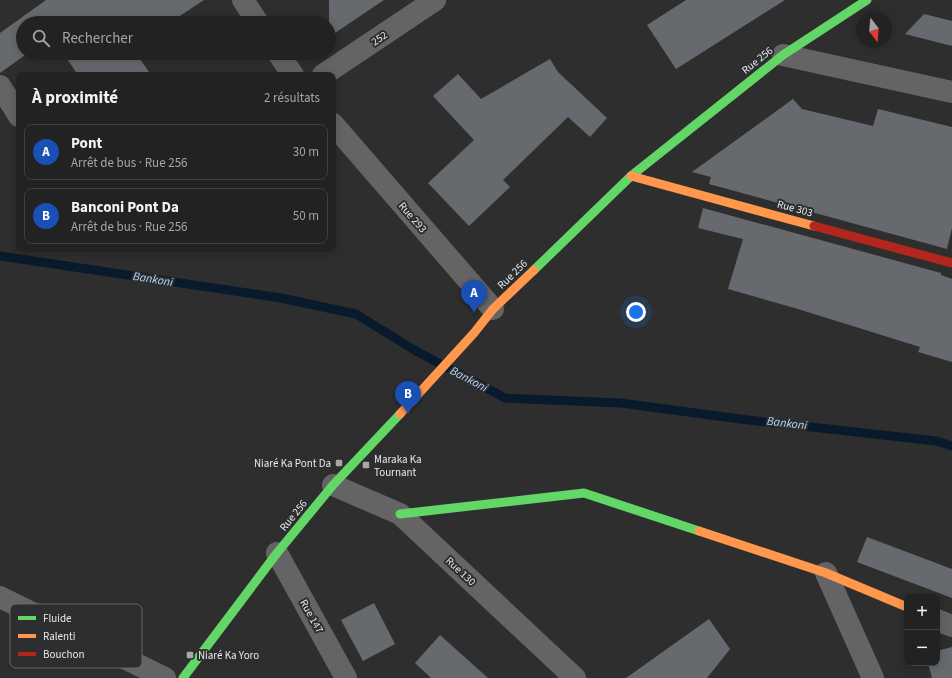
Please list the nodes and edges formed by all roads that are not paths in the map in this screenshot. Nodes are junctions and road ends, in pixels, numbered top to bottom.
1 (243, 0) edge
2 (435, 0) edge
3 (867, 0) edge
4 (253, 16) edge
5 (783, 55) junction
6 (283, 60) edge
7 (291, 72) edge
8 (327, 72) edge
9 (0, 86) edge
10 (952, 92) edge
11 (16, 111) edge
12 (336, 127) edge
13 (631, 176) junction
14 (952, 263) edge
15 (493, 309) junction
16 (333, 485) junction
17 (400, 514) junction
18 (277, 554) junction
19 (826, 573) junction
20 (0, 597) edge
21 (14, 604) edge
22 (904, 606) edge
23 (940, 621) edge
24 (952, 626) edge
25 (142, 667) edge
26 (164, 678) edge
27 (182, 678) edge
28 (346, 678) edge
29 (575, 678) edge
30 (873, 678) edge

1 - 4 street
2 - 8 street, 252
3 - 5 street, Rue 256
5 - 10 street
5 - 13 street, Rue 256
6 - 7 street
9 - 11 street
12 - 15 street, Rue 293
13 - 14 street, Rue 303
13 - 15 street, Rue 256
15 - 16 street, Rue 256
16 - 17 street, Rue 130
16 - 18 street, Rue 256
17 - 19 street
17 - 29 street, Rue 130
18 - 27 street, Rue 256
18 - 28 street, Rue 147
19 - 22 street
19 - 30 street
20 - 21 street
23 - 24 street
25 - 26 street

